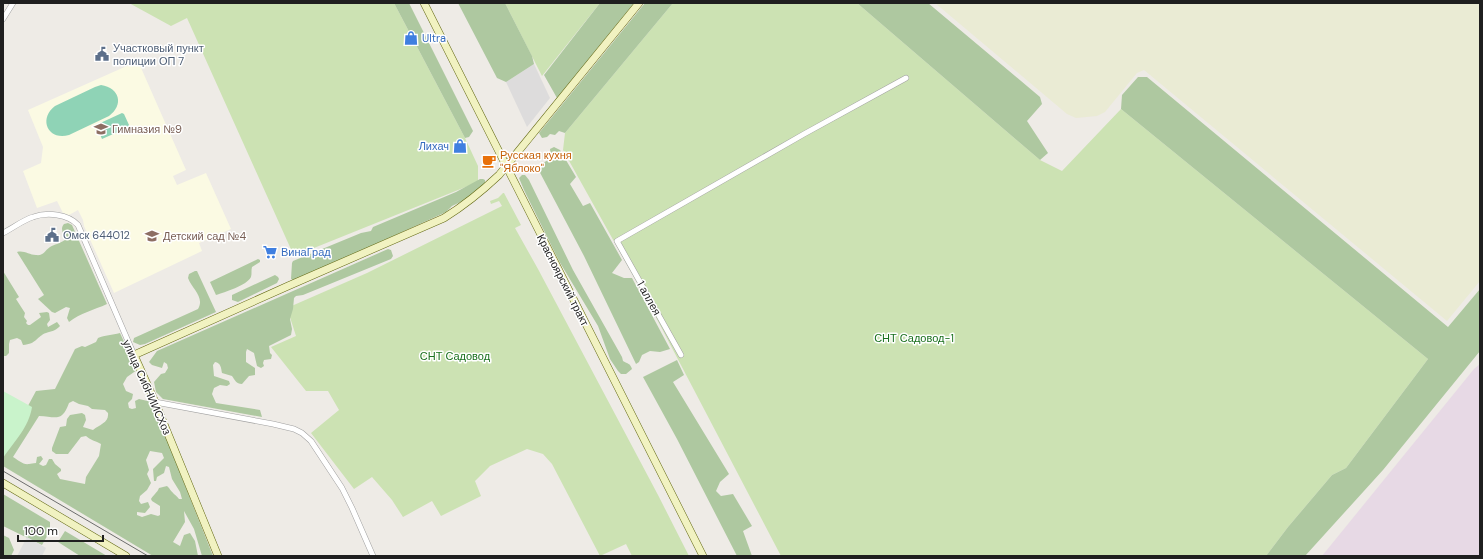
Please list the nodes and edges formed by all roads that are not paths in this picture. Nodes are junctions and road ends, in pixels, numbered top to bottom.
1 (13, 3) edge
2 (424, 3) edge
3 (639, 3) edge
4 (3, 19) edge
5 (906, 78) dead end
6 (506, 166) junction
7 (3, 233) edge
8 (134, 355) junction
9 (681, 355) dead end
10 (155, 402) junction
11 (3, 483) edge
12 (126, 556) edge
13 (218, 556) edge
14 (373, 556) edge
15 (703, 556) edge

1 - 4 street
2 - 6 main road, Красноярский тракт
3 - 6 main road
5 - 9 street, 1 аллея
6 - 8 main road
6 - 15 main road, Красноярский тракт
7 - 8 street, улица СибНИИСХоз
8 - 10 main road, улица СибНИИСХоз
10 - 13 main road, улица СибНИИСХоз
10 - 14 street
11 - 12 main road

